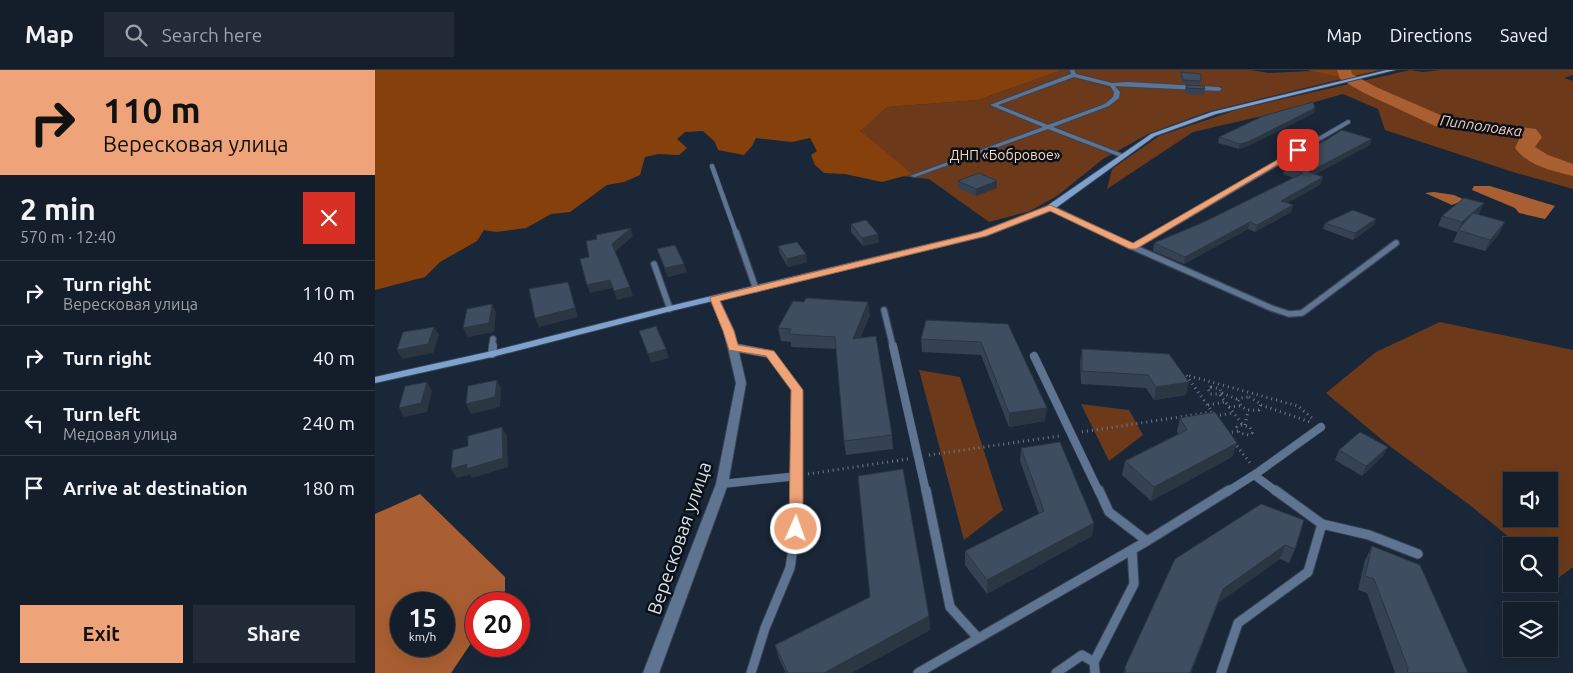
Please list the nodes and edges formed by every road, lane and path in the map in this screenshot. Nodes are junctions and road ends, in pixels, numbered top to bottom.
1 (1393, 70) edge
2 (1073, 73) edge
3 (1112, 85) junction
4 (1219, 89) dead end
5 (1347, 122) dead end
6 (1050, 127) junction
7 (1123, 156) junction
8 (712, 166) dead end
9 (913, 176) dead end
10 (1050, 208) junction
11 (1396, 244) dead end
12 (1133, 247) junction
13 (654, 264) dead end
14 (757, 288) junction
15 (715, 299) junction
16 (670, 309) junction
17 (884, 310) dead end
18 (493, 339) dead end
19 (733, 348) junction
20 (492, 354) junction
21 (1034, 356) dead end
22 (375, 380) edge
23 (1218, 386) junction
24 (1209, 392) junction
25 (1199, 394) junction
26 (1221, 394) junction
27 (1253, 396) junction
28 (1239, 400) junction
29 (1225, 402) junction
30 (1207, 405) junction
31 (1261, 405) junction
32 (1240, 406) junction
33 (1229, 407) junction
34 (1248, 410) junction
35 (1212, 412) junction
36 (1233, 413) junction
37 (1215, 416) junction
38 (1219, 422) edge
39 (1244, 425) junction
40 (1321, 426) junction
41 (1223, 428) edge
42 (1238, 431) junction
43 (1227, 433) junction
44 (1073, 434) junction
45 (919, 457) junction
46 (1255, 474) junction
47 (798, 476) junction
48 (722, 484) junction
49 (1322, 524) junction
50 (1147, 541) junction
51 (1132, 550) junction
52 (1418, 554) dead end
53 (978, 638) junction
54 (1094, 662) junction
55 (651, 673) edge
56 (751, 673) edge
57 (918, 673) edge
58 (1056, 673) edge
59 (1095, 673) edge
60 (1221, 673) edge

1 - 7 main road
2 - 3 street
2 - 6 street
3 - 4 street
3 - 6 street
5 - 12 street
6 - 7 street
6 - 9 street
7 - 10 main road
8 - 14 lane
10 - 12 street
10 - 14 main road
11 - 12 lane
13 - 16 lane
14 - 15 main road
15 - 16 main road
15 - 19 street, Вересковая улица
16 - 20 main road
17 - 45 lane
18 - 20 lane
19 - 47 lane
19 - 48 street, Вересковая улица
20 - 22 main road
21 - 44 lane
23 - 24 path
23 - 25 path
23 - 26 path
23 - 27 path
24 - 25 path
24 - 26 path
25 - 30 path
26 - 28 path
26 - 29 path
27 - 28 path
27 - 31 path
27 - 40 path
28 - 32 path
29 - 30 path
29 - 33 path
30 - 35 path
31 - 34 path
31 - 40 path
32 - 33 path
32 - 34 path
33 - 36 path
34 - 39 path
35 - 37 path
35 - 44 path
36 - 37 path
36 - 39 path
37 - 38 path
39 - 42 path
39 - 42 path
40 - 46 lane
41 - 43 path
42 - 43 path
43 - 46 path
44 - 45 path
44 - 50 lane
45 - 47 path
45 - 53 lane
46 - 49 lane
46 - 50 lane
47 - 48 lane
47 - 56 lane
48 - 55 street, Вересковая улица
49 - 52 lane
49 - 60 lane
50 - 51 lane
51 - 53 lane
51 - 54 lane
53 - 57 lane
54 - 58 lane
54 - 59 lane

